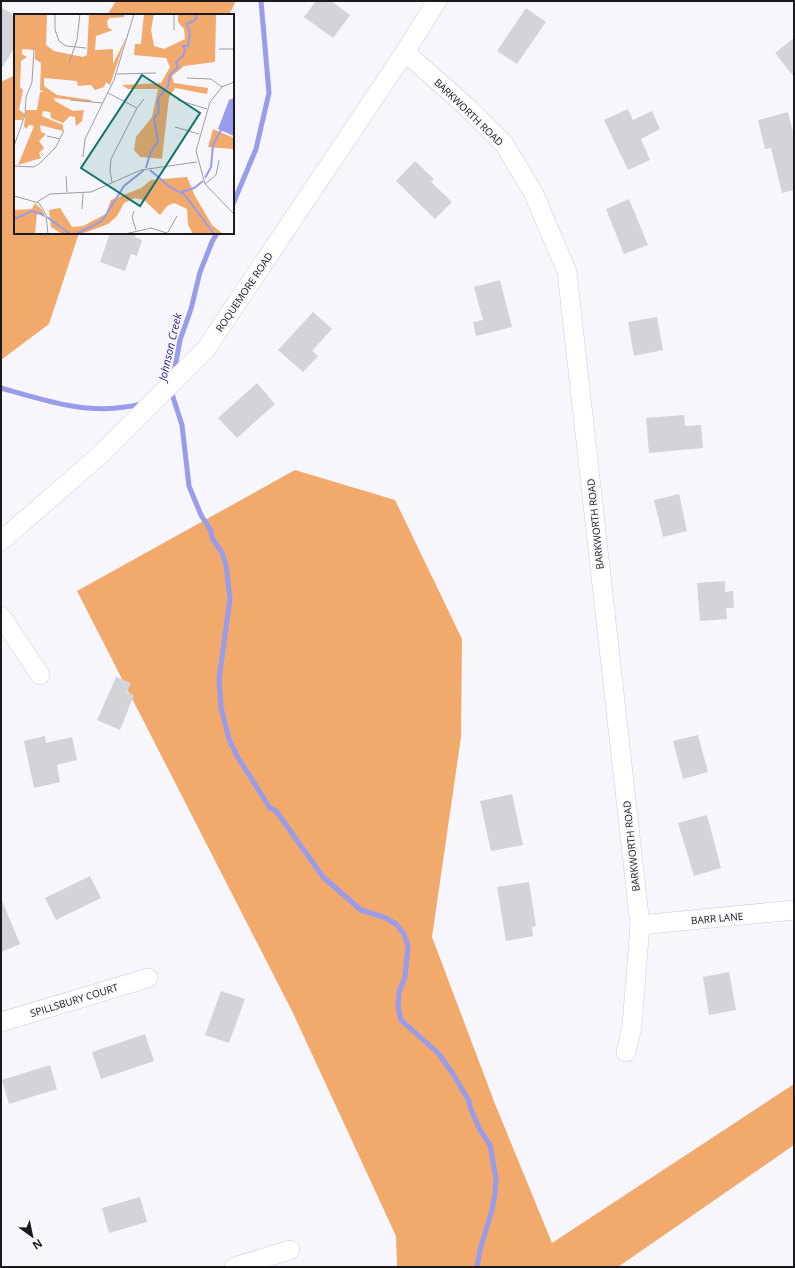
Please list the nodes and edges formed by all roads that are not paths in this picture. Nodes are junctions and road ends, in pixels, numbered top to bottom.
1 (437, 1) edge
2 (405, 52) junction
3 (1, 541) edge
4 (1, 616) edge
5 (40, 675) dead end
6 (794, 910) edge
7 (640, 925) junction
8 (148, 978) dead end
9 (1, 1022) edge
10 (626, 1052) dead end
11 (290, 1250) dead end
12 (234, 1267) edge

1 - 2 street, ROQUEMORE ROAD
2 - 3 street, ROQUEMORE ROAD
2 - 7 street, BARKWORTH ROAD
4 - 5 street
6 - 7 street, BARR LANE
7 - 10 street, BARKWORTH ROAD
8 - 9 street, SPILLSBURY COURT
11 - 12 street

